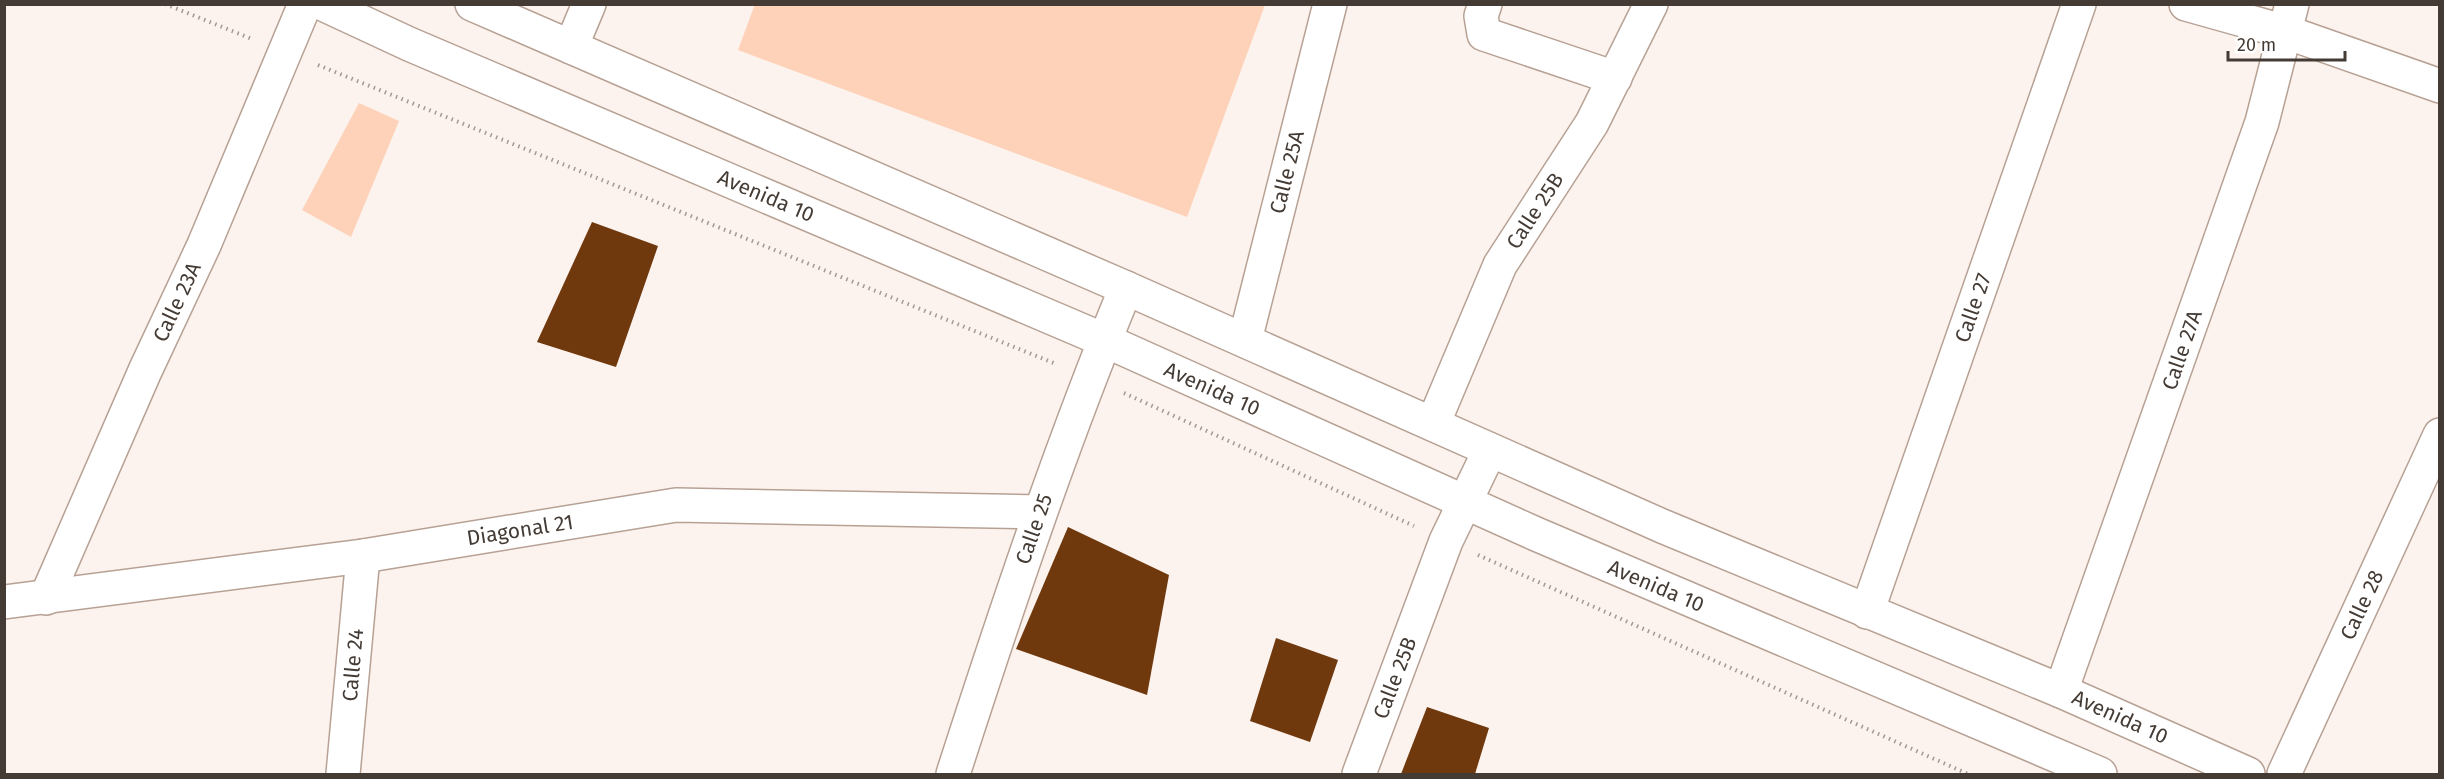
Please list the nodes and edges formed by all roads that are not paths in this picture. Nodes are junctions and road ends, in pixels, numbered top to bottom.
1 (305, 4) edge
2 (323, 4) edge
3 (472, 4) edge
4 (589, 4) edge
5 (1330, 4) edge
6 (1485, 4) edge
7 (1651, 4) edge
8 (2079, 4) edge
9 (2186, 4) edge
10 (2289, 18) edge
11 (571, 47) junction
12 (1615, 78) junction
13 (2439, 86) edge
14 (1126, 288) junction
15 (1104, 340) junction
16 (1245, 340) junction
17 (1433, 424) junction
18 (2439, 435) edge
19 (1490, 450) junction
20 (2430, 479) edge
21 (1463, 503) junction
22 (1039, 512) junction
23 (363, 556) junction
24 (46, 598) junction
25 (4, 602) edge
26 (1867, 612) junction
27 (2061, 691) junction
28 (344, 774) edge
29 (953, 774) edge
30 (1359, 774) edge
31 (2100, 774) edge
32 (2248, 774) edge
33 (2284, 774) edge

1 - 24 street, Calle 23A
2 - 15 street, Avenida 10
3 - 11 street, Avenida 10
4 - 11 street
5 - 16 street, Calle 25A
6 - 12 street
7 - 12 street, Calle 25B
8 - 26 street, Calle 27
9 - 10 street
10 - 13 street
10 - 27 street, Calle 27A
11 - 14 street, Avenida 10
12 - 17 street, Calle 25B
14 - 15 street, Calle 25
14 - 16 street, Avenida 10
15 - 21 street, Avenida 10
15 - 22 street, Calle 25
16 - 17 street, Avenida 10
17 - 19 street, Avenida 10
18 - 20 street, Calle 28
19 - 21 street, Calle 25B
19 - 26 street, Avenida 10
20 - 33 street, Calle 28
21 - 30 street, Calle 25B
21 - 31 street, Avenida 10
22 - 23 street, Diagonal 21
22 - 29 street, Calle 25
23 - 24 street, Diagonal 21
23 - 28 street, Calle 24
24 - 25 street, Diagonal 21
26 - 27 street, Avenida 10
27 - 32 street, Avenida 10

